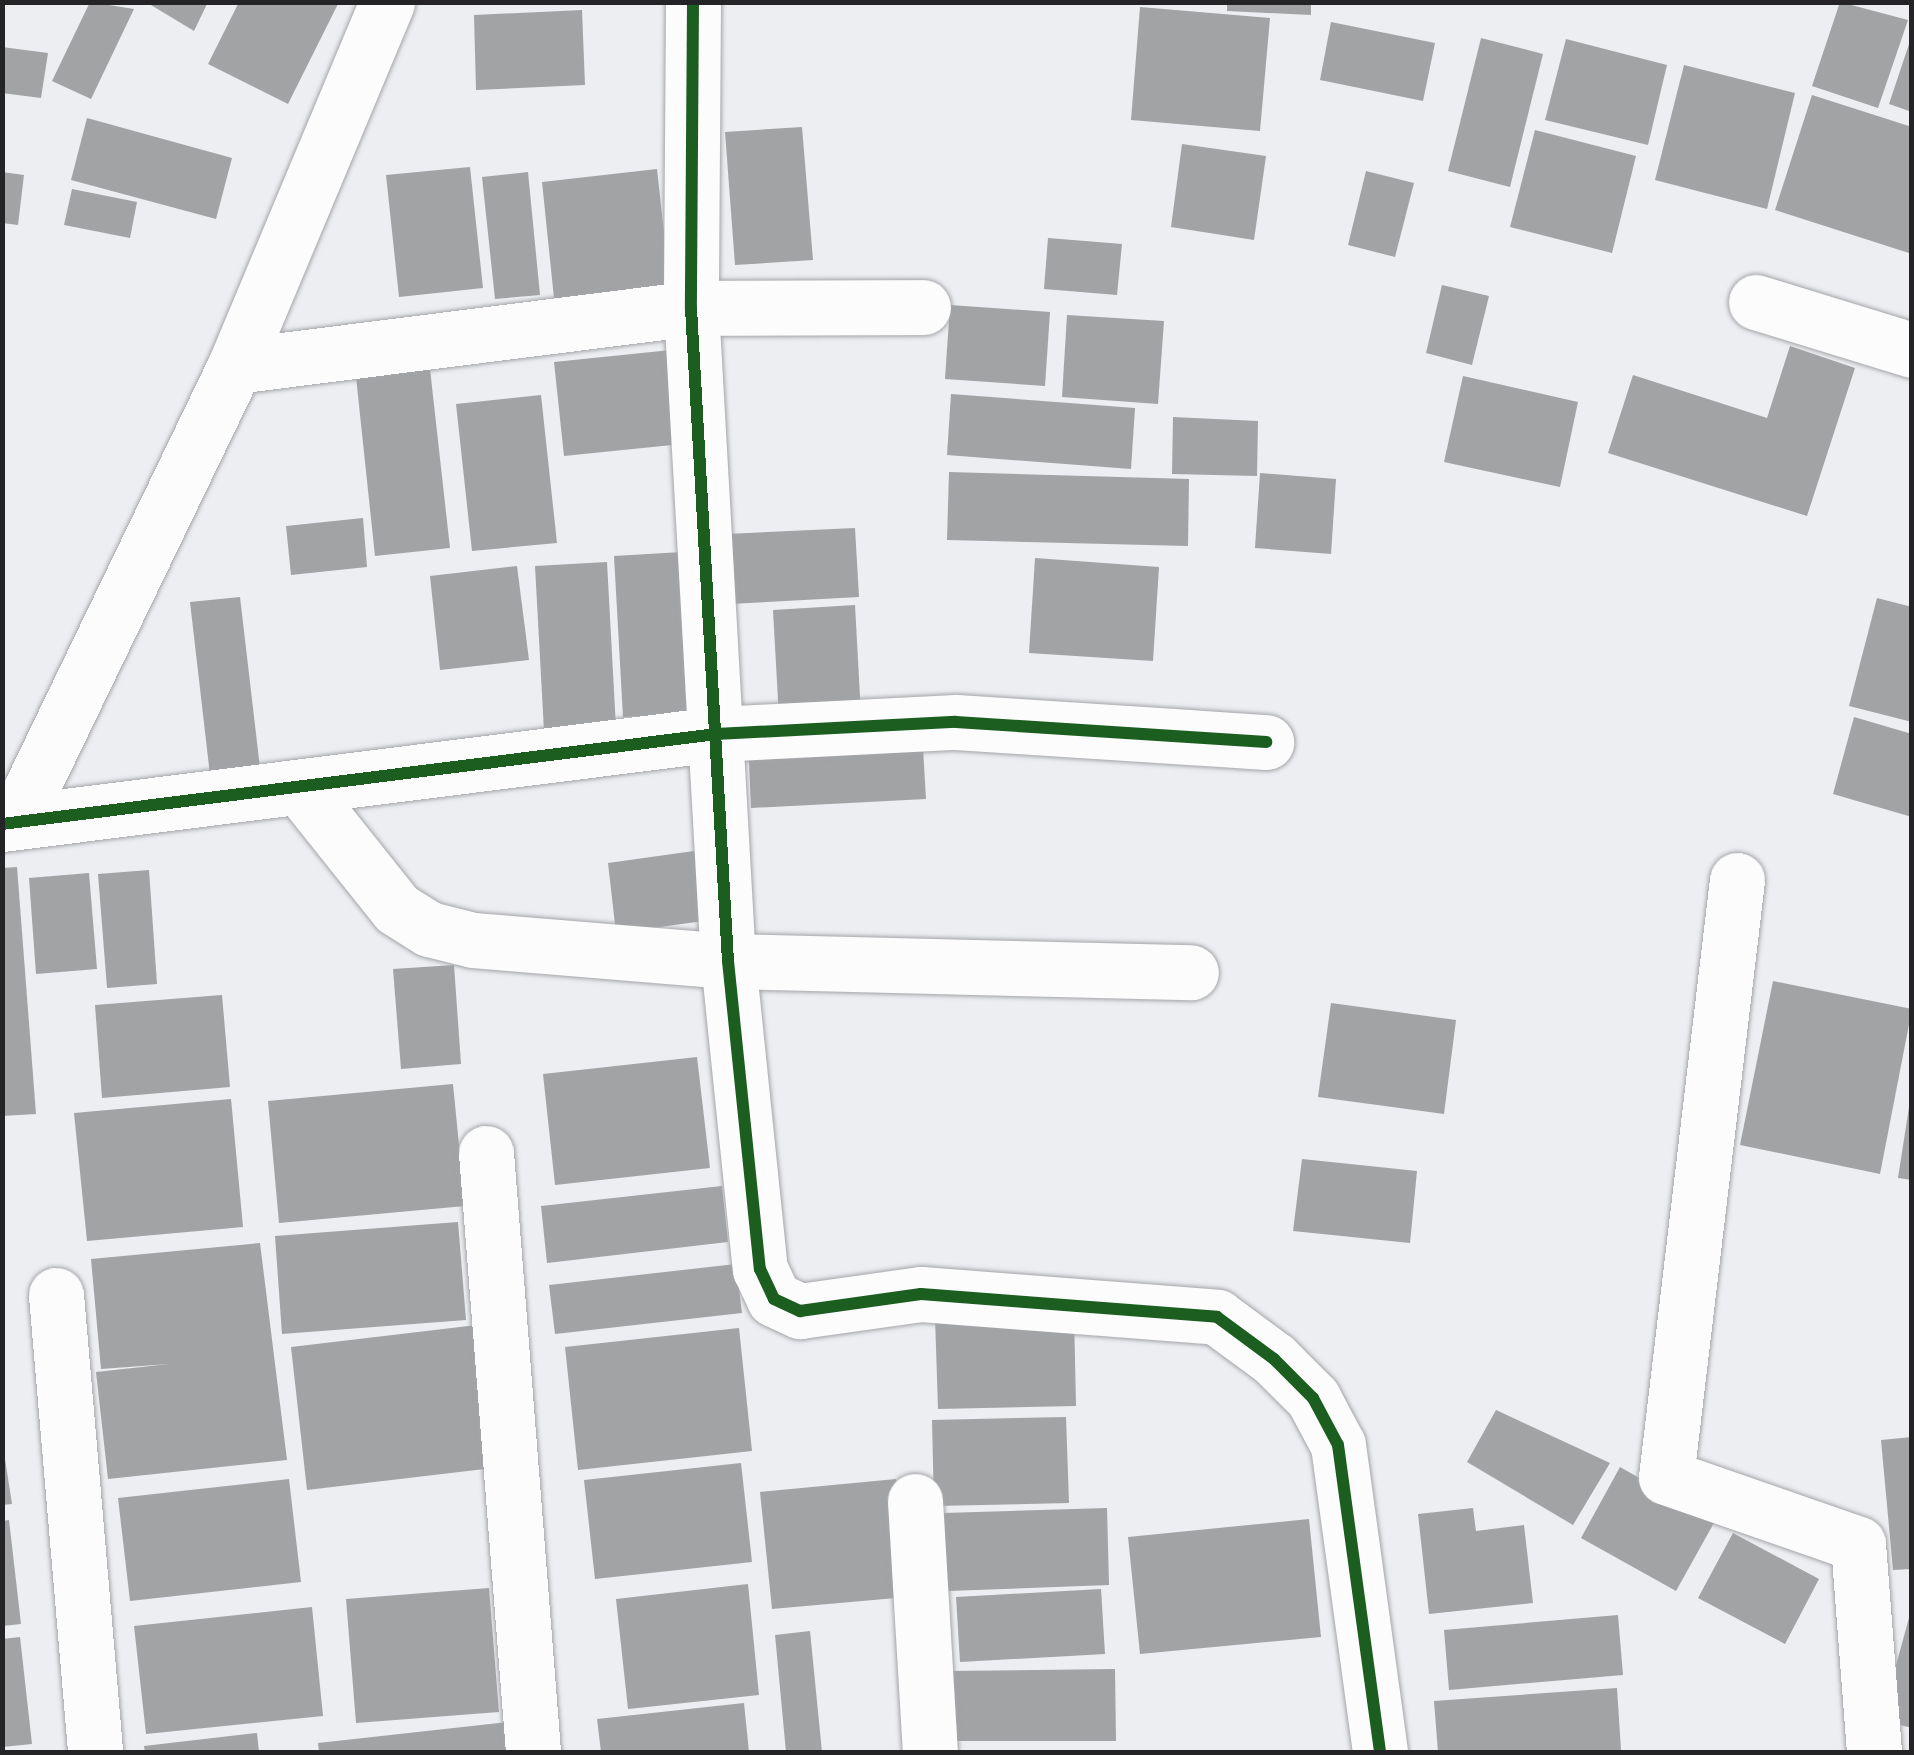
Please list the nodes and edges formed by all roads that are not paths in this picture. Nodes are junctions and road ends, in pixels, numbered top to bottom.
1 (387, 2) edge
2 (693, 2) edge
3 (1756, 302) dead end
4 (691, 308) junction
5 (923, 308) dead end
6 (1912, 350) edge
7 (235, 366) junction
8 (716, 734) junction
9 (1266, 742) dead end
10 (302, 790) junction
11 (9, 822) edge
12 (1737, 880) dead end
13 (728, 961) junction
14 (1191, 972) dead end
15 (486, 1153) dead end
16 (56, 1295) dead end
17 (915, 1501) dead end
18 (95, 1752) edge
19 (533, 1752) edge
20 (930, 1752) edge
21 (1380, 1752) edge
22 (1874, 1752) edge

1 - 7 street
2 - 4 street
3 - 6 street
4 - 5 street
4 - 7 street
4 - 8 street
7 - 11 street
8 - 9 street
8 - 10 street
8 - 13 street
10 - 11 street
10 - 13 street
12 - 22 street
13 - 14 street
13 - 21 street
15 - 19 street
16 - 18 street
17 - 20 street

